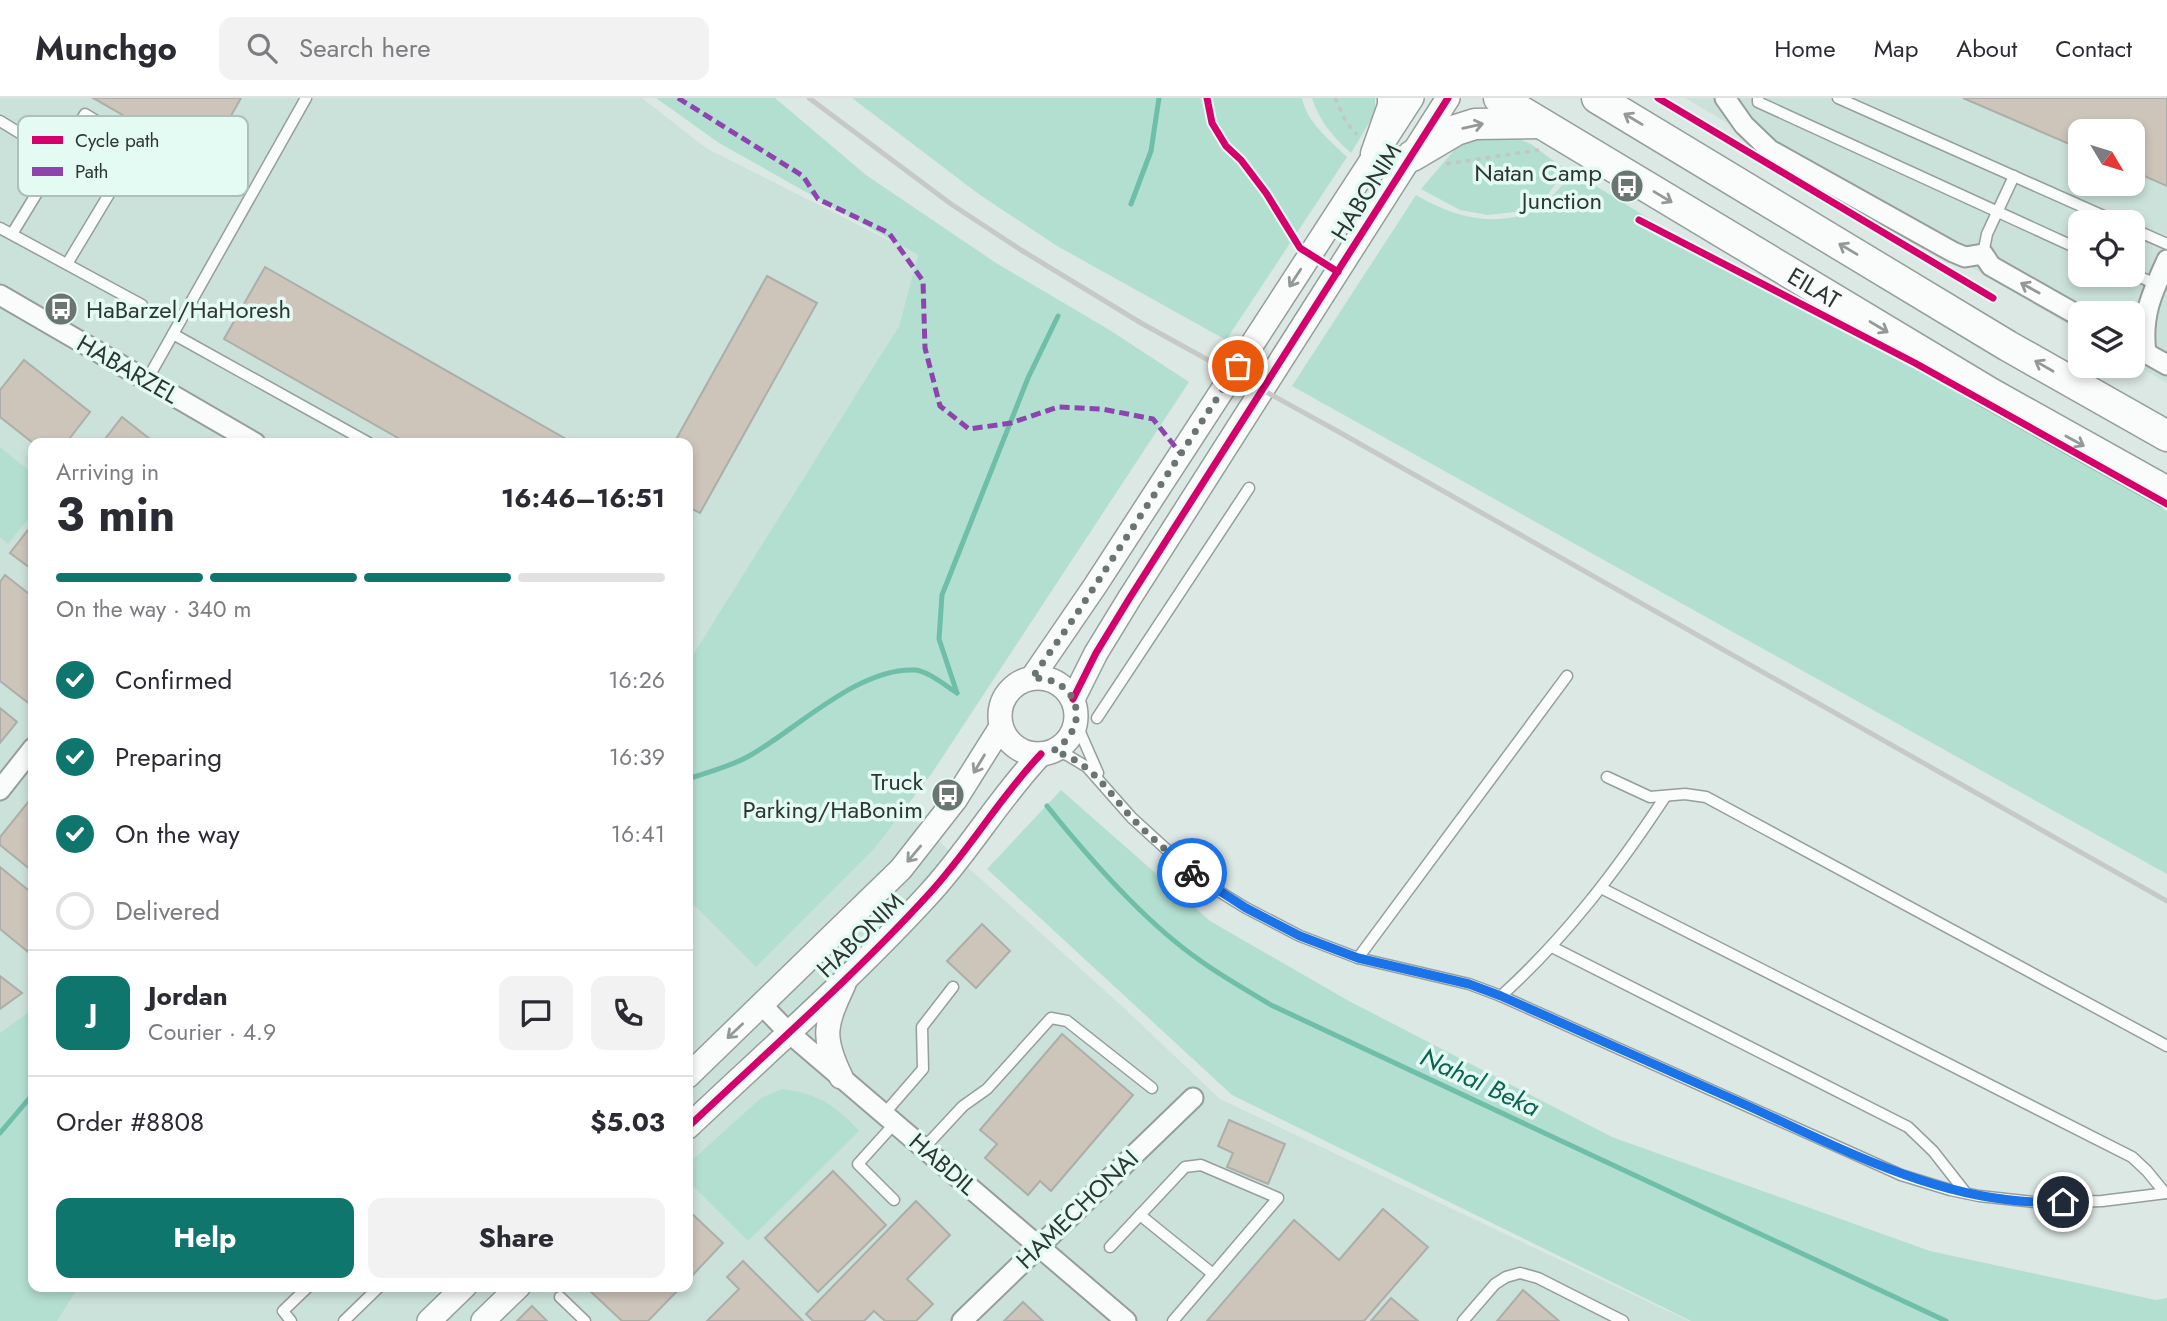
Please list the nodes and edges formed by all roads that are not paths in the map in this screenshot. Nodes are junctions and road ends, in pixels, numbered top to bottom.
1 (306, 98) edge
2 (1393, 98) edge
3 (1412, 98) edge
4 (1448, 98) edge
5 (1499, 98) edge
6 (1597, 98) edge
7 (1725, 98) edge
8 (1758, 98) edge
9 (1838, 98) edge
10 (0, 121) edge
11 (1540, 123) junction
12 (18, 132) edge
13 (1376, 154) junction
14 (1412, 156) junction
15 (2014, 176) junction
16 (35, 196) edge
17 (108, 196) edge
18 (2090, 210) edge
19 (1997, 212) junction
20 (0, 228) edge
21 (12, 234) junction
22 (2145, 234) edge
23 (2068, 244) edge
24 (2167, 244) edge
25 (1983, 254) junction
26 (2167, 260) edge
27 (67, 264) junction
28 (2145, 279) edge
29 (2156, 284) junction
30 (3, 303) edge
31 (142, 305) dead end
32 (2068, 310) edge
33 (2145, 315) edge
34 (173, 334) junction
35 (2145, 352) edge
36 (2167, 365) edge
37 (147, 380) junction
38 (2167, 436) edge
39 (247, 438) edge
40 (360, 438) edge
41 (1249, 488) dead end
42 (2167, 492) edge
43 (1567, 676) dead end
44 (1032, 678) junction
45 (1073, 699) junction
46 (1086, 721) junction
47 (1001, 727) junction
48 (1047, 753) junction
49 (28, 754) edge
50 (1607, 777) dead end
51 (1105, 786) junction
52 (0, 790) edge
53 (1665, 797) junction
54 (1601, 888) junction
55 (1552, 947) junction
56 (1358, 958) junction
57 (848, 975) junction
58 (953, 987) dead end
59 (1501, 996) junction
60 (762, 1005) junction
61 (788, 1032) junction
62 (2167, 1045) edge
63 (693, 1071) edge
64 (841, 1077) junction
65 (1153, 1088) dead end
66 (1192, 1098) dead end
67 (889, 1118) junction
68 (693, 1122) edge
69 (924, 1148) junction
70 (1966, 1193) junction
71 (2166, 1193) edge
72 (894, 1200) dead end
73 (1140, 1215) junction
74 (1038, 1246) junction
75 (1110, 1247) dead end
76 (1213, 1274) junction
77 (303, 1292) edge
78 (374, 1292) edge
79 (459, 1292) edge
80 (513, 1292) edge
81 (560, 1297) dead end
82 (1616, 1320) edge
83 (292, 1321) edge
84 (344, 1321) edge
85 (429, 1321) edge
86 (483, 1321) edge
87 (585, 1321) edge
88 (962, 1321) edge
89 (1126, 1321) edge
90 (1173, 1321) edge
91 (1463, 1321) edge

1 - 34 lane
2 - 13 main road
3 - 13 street, HABONIM
4 - 14 street, HABONIM
5 - 11 main road, EILAT
38 -> 6 main road, EILAT
7 - 25 street
8 - 19 lane
9 - 15 lane
10 - 12 lane
14 -> 11 main road
11 -> 42 main road, EILAT
13 -> 44 street, HABONIM
14 - 45 street, HABONIM
15 - 18 lane
15 - 19 lane
16 - 21 lane
17 - 27 lane
19 - 23 lane
19 - 25 lane
20 - 21 lane
21 - 27 lane
22 - 24 lane
32 -> 25 street
26 - 29 street
27 - 31 lane
28 - 29 lane
29 - 33 street
30 - 37 street, HABARZEL
34 - 37 lane
34 - 40 lane
35 - 36 street
37 - 39 street, HABARZEL
41 - 46 lane
43 - 56 lane
44 - 45 street
44 - 47 street
45 - 46 street
46 - 48 street
46 - 51 lane
47 - 48 street
47 -> 60 street, HABONIM
48 - 51 lane
48 - 57 street, HABONIM
49 - 52 street
50 - 53 lane
51 - 56 lane
53 - 54 lane
53 - 62 lane
54 - 55 lane
54 - 71 lane
55 - 59 lane
55 - 70 lane
56 - 59 lane
57 - 61 street, HABONIM
57 - 64 street
58 - 67 lane
59 - 70 lane
60 - 61 street, HABDIL
60 -> 63 street, HABONIM
61 - 64 street, HABDIL
61 - 68 street, HABONIM
64 - 67 street, HABDIL
65 - 69 lane
66 - 74 street, HAMECHONAI
67 - 69 street, HABDIL
67 - 72 lane
69 - 74 street, HABDIL
70 - 71 lane
73 - 75 lane
73 - 76 lane
73 - 76 lane
74 - 88 street, HAMECHONAI
74 - 89 street, HABDIL
76 - 90 lane
77 - 83 lane
78 - 84 lane
79 - 85 street
80 - 86 street
81 - 87 lane
82 - 91 lane

